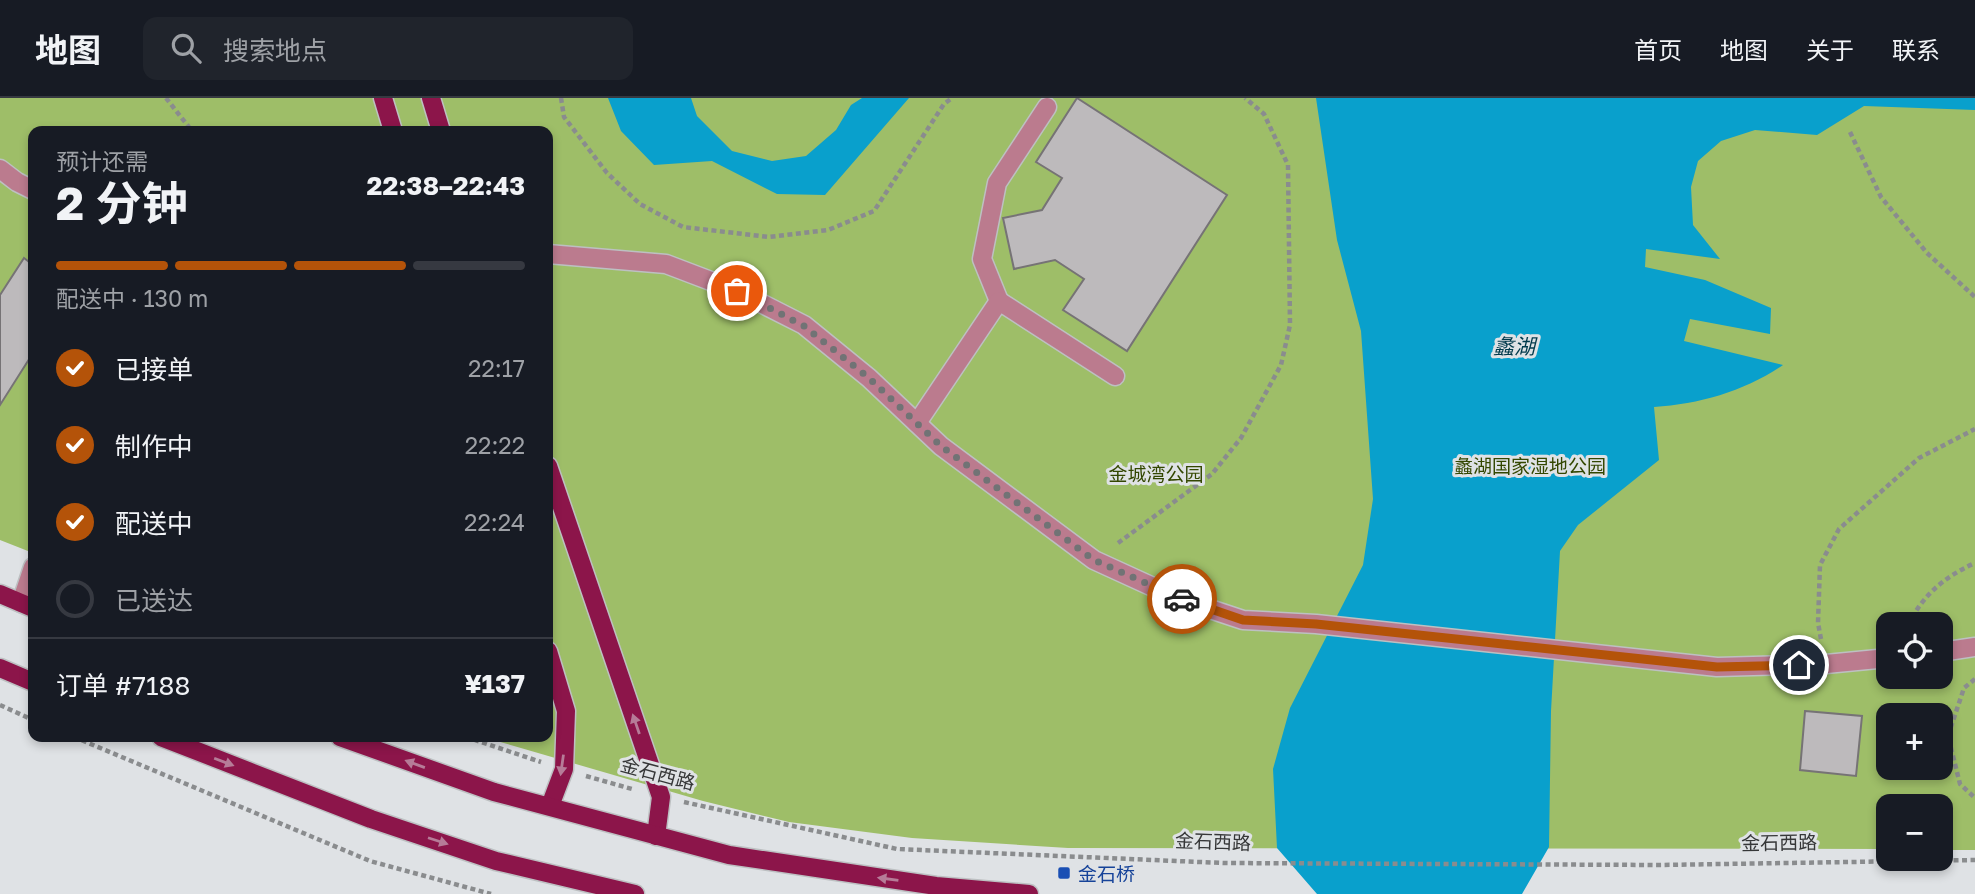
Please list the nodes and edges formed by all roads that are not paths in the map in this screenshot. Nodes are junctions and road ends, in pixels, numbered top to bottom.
1 (383, 98) edge
2 (431, 98) edge
3 (1047, 107) dead end
4 (391, 126) edge
5 (439, 126) edge
6 (0, 169) edge
7 (28, 188) edge
8 (553, 254) edge
9 (999, 301) junction
10 (1115, 376) dead end
11 (917, 423) junction
12 (553, 481) edge
13 (0, 594) edge
14 (27, 605) edge
15 (1975, 648) edge
16 (1953, 651) edge
17 (1876, 659) edge
18 (0, 668) edge
19 (553, 668) edge
20 (28, 680) edge
21 (174, 742) edge
22 (354, 742) edge
23 (550, 806) junction
24 (656, 836) junction
25 (635, 894) edge
26 (1028, 894) edge

1 - 4 main road
2 - 5 main road
3 - 9 lane
6 - 7 lane
8 - 11 lane
9 - 10 lane
9 - 11 lane
11 - 17 lane
24 -> 12 main road
13 - 14 main road
15 - 16 lane
18 - 20 main road
19 -> 23 main road
21 -> 25 main road
23 -> 22 main road
23 - 24 main road
26 -> 24 main road

